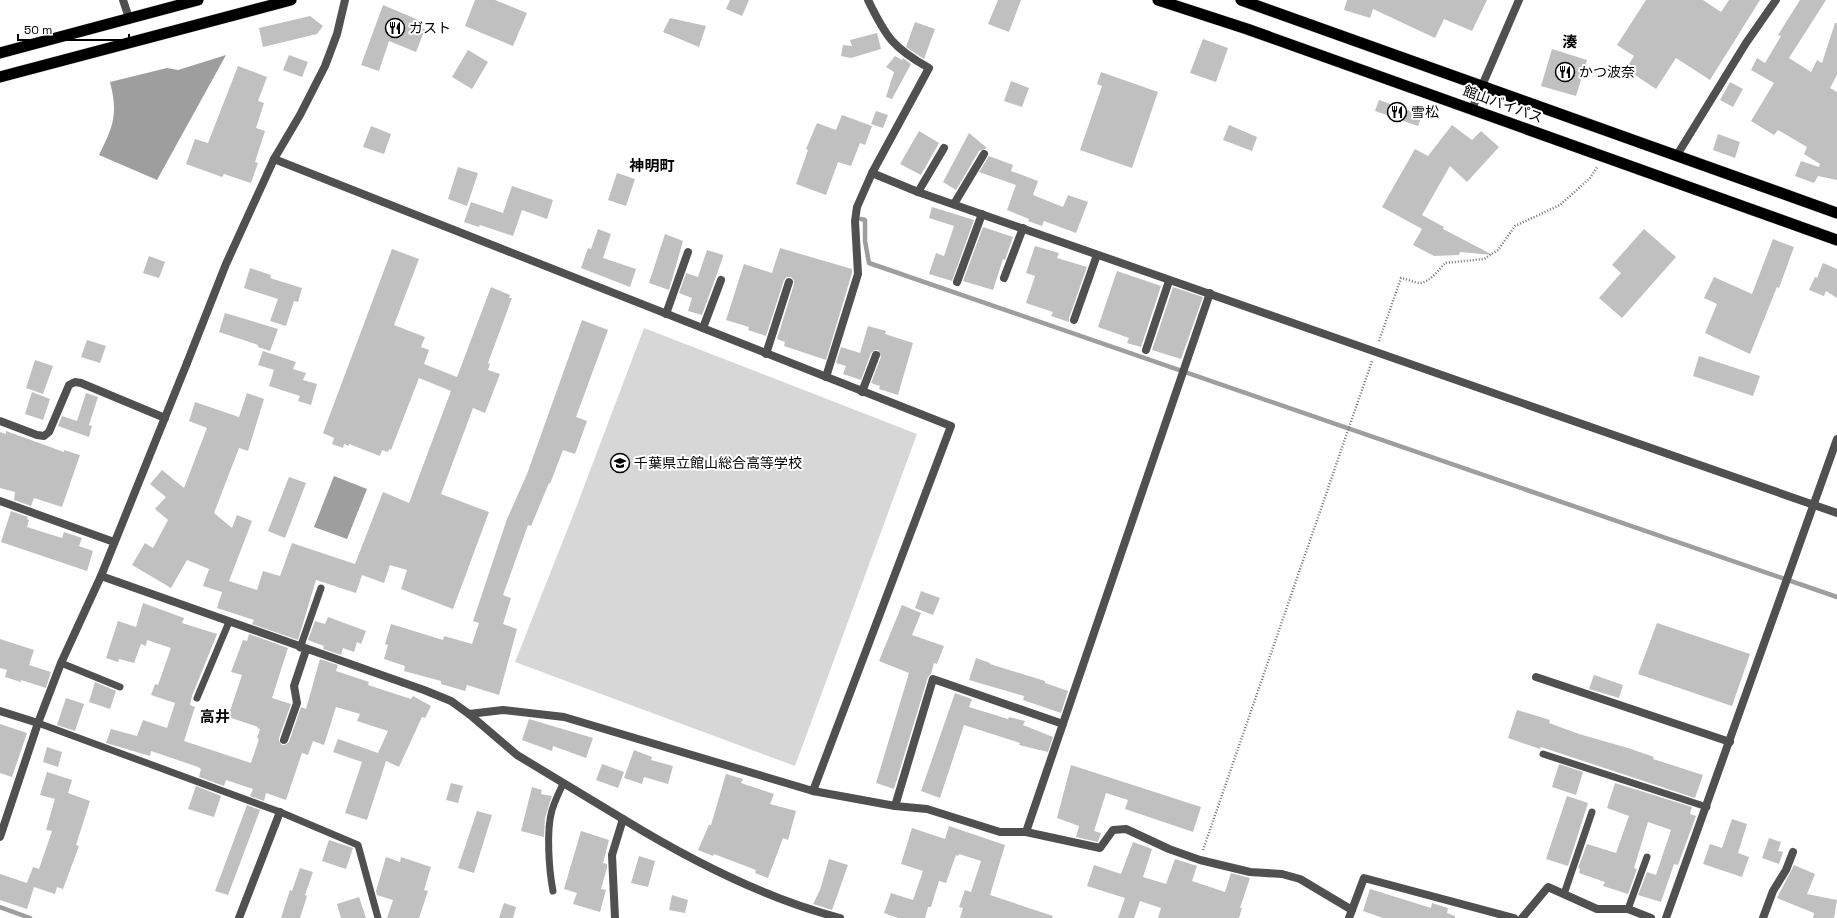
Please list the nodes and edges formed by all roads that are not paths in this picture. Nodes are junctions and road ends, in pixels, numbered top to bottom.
1 (123, 0) edge
2 (198, 0) edge
3 (291, 0) edge
4 (345, 0) edge
5 (868, 0) edge
6 (1158, 0) edge
7 (1241, 0) edge
8 (1519, 0) edge
9 (1776, 0) edge
10 (129, 18) junction
11 (0, 53) edge
12 (0, 77) edge
13 (1482, 85) junction
14 (1472, 109) junction
15 (944, 148) dead end
16 (984, 154) dead end
17 (1677, 155) junction
18 (274, 159) junction
19 (872, 173) junction
20 (918, 192) junction
21 (954, 204) junction
22 (1837, 213) edge
23 (982, 214) junction
24 (1023, 228) junction
25 (1837, 240) edge
26 (688, 252) dead end
27 (1097, 255) junction
28 (1004, 278) dead end
29 (721, 280) dead end
30 (1169, 280) junction
31 (789, 282) dead end
32 (957, 282) dead end
33 (1210, 293) junction
34 (666, 314) junction
35 (1074, 320) dead end
36 (703, 328) junction
37 (1146, 350) dead end
38 (766, 354) junction
39 (876, 355) dead end
40 (826, 377) junction
41 (862, 392) junction
42 (165, 418) junction
43 (0, 421) edge
44 (1837, 438) edge
45 (0, 501) edge
46 (1813, 505) junction
47 (1837, 513) edge
48 (114, 542) junction
49 (101, 576) junction
50 (321, 588) dead end
51 (229, 622) junction
52 (303, 649) junction
53 (61, 663) junction
54 (1536, 677) dead end
55 (120, 687) dead end
56 (198, 698) dead end
57 (0, 711) edge
58 (469, 714) junction
59 (38, 723) junction
60 (1063, 724) junction
61 (284, 740) dead end
62 (1730, 742) junction
63 (1543, 754) dead end
64 (563, 784) junction
65 (813, 791) junction
66 (894, 806) junction
67 (1707, 807) junction
68 (280, 812) junction
69 (1592, 812) dead end
70 (623, 819) junction
71 (1026, 832) junction
72 (0, 837) edge
73 (1793, 852) dead end
74 (1647, 857) dead end
75 (553, 892) dead end
76 (1564, 894) junction
77 (1628, 909) junction
78 (1350, 914) edge
79 (239, 918) edge
80 (378, 918) edge
81 (615, 918) edge
82 (840, 918) edge
83 (1514, 918) edge
84 (1522, 918) edge
85 (1651, 918) edge
86 (1666, 918) edge
87 (1763, 918) edge

1 - 10 street
2 - 10 highway
3 - 12 highway
4 - 18 street
5 - 19 street
6 - 14 highway, 館山バイパス
7 - 13 highway, 館山バイパス
8 - 13 street
9 - 17 street
10 - 11 highway
13 - 14 street
13 - 17 highway, 館山バイパス
14 - 25 highway, 館山バイパス
15 - 20 street
16 - 21 street
17 - 22 highway, 館山バイパス
18 - 34 street
18 - 42 street
19 - 20 street
19 - 40 street
20 - 21 street
21 - 23 street
23 - 24 street
23 - 32 street
24 - 27 street
24 - 28 street
26 - 34 street
27 - 30 street
27 - 35 street
29 - 36 street
30 - 33 street
30 - 37 street
31 - 38 street
33 - 46 street
33 - 60 street
34 - 36 street
36 - 38 street
38 - 40 street
39 - 41 street
40 - 41 street
41 - 65 street
42 - 43 street
42 - 48 street
44 - 46 street
45 - 48 street
46 - 47 street
46 - 62 street
48 - 49 street
49 - 51 street
49 - 53 street
50 - 52 lane
51 - 52 street
51 - 56 lane
52 - 58 street
52 - 61 street
53 - 55 lane
53 - 59 street
54 - 62 street
57 - 59 street
58 - 64 street
58 - 65 street
59 - 68 lane
59 - 72 street
60 - 66 street
60 - 71 street
62 - 67 street
63 - 67 lane
64 - 70 street
64 - 75 lane
65 - 66 street
66 - 71 street
67 - 86 street
68 - 79 street
68 - 80 lane
69 - 76 lane
70 - 81 street
70 - 82 street
71 - 78 street
73 - 87 street
74 - 77 lane
76 - 77 street
76 - 84 street
77 - 85 street
78 - 83 street

